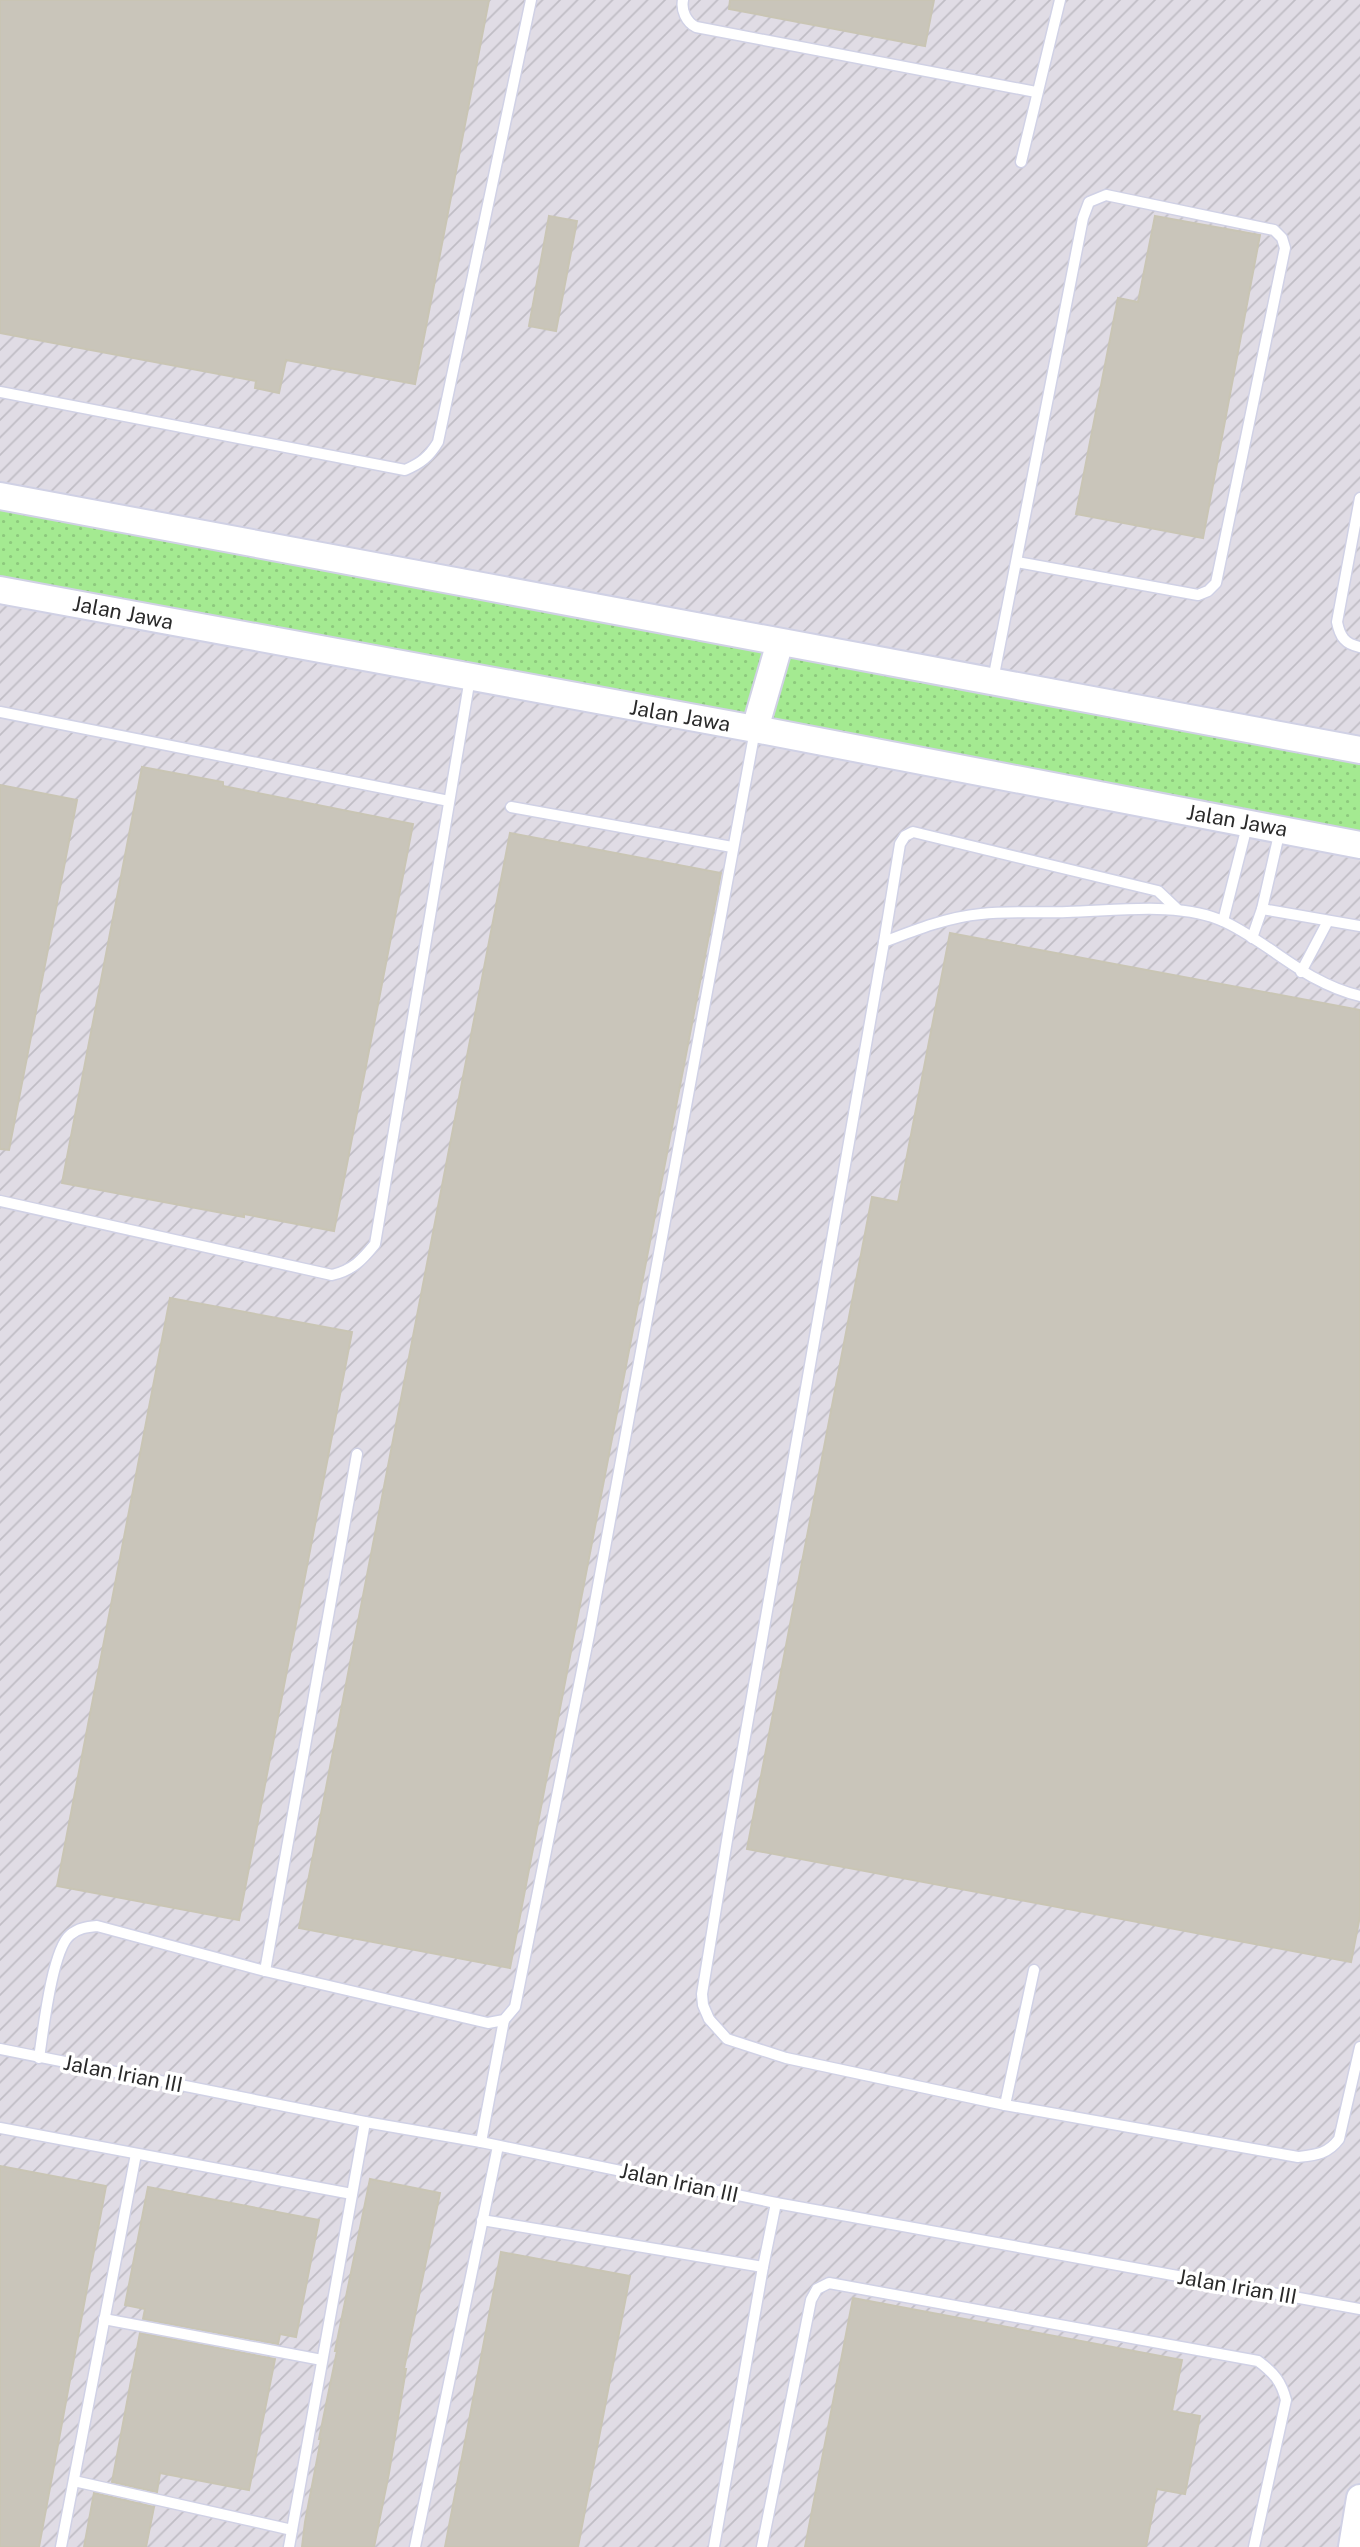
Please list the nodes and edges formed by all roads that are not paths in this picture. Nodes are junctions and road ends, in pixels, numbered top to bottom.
1 (531, 0) edge
2 (682, 0) edge
3 (1060, 0) edge
4 (1036, 92) junction
5 (1021, 162) dead end
6 (0, 392) edge
7 (0, 496) edge
8 (1360, 498) edge
9 (1017, 562) junction
10 (0, 590) edge
11 (780, 642) junction
12 (1360, 647) edge
13 (470, 678) junction
14 (993, 680) junction
15 (0, 712) edge
16 (755, 729) junction
17 (1360, 750) edge
18 (449, 801) junction
19 (511, 807) dead end
20 (1247, 824) junction
21 (1280, 829) junction
22 (1360, 845) edge
23 (732, 847) junction
24 (1177, 909) junction
25 (1262, 909) junction
26 (1223, 921) junction
27 (1328, 921) junction
28 (1360, 926) edge
29 (1252, 938) junction
30 (884, 942) junction
31 (1301, 972) junction
32 (1360, 996) edge
33 (0, 1201) edge
34 (357, 1454) dead end
35 (1034, 1970) dead end
36 (265, 1971) junction
37 (505, 2020) junction
38 (1360, 2047) edge
39 (0, 2049) edge
40 (39, 2058) junction
41 (1005, 2105) junction
42 (365, 2122) junction
43 (0, 2129) edge
44 (481, 2142) junction
45 (498, 2146) junction
46 (135, 2154) junction
47 (352, 2194) junction
48 (776, 2203) junction
49 (482, 2221) junction
50 (763, 2267) junction
51 (1360, 2309) edge
52 (104, 2319) junction
53 (322, 2360) junction
54 (74, 2481) junction
55 (1360, 2498) edge
56 (292, 2530) junction
57 (61, 2547) edge
58 (289, 2547) edge
59 (415, 2547) edge
60 (714, 2547) edge
61 (762, 2547) edge
62 (1254, 2547) edge
63 (1352, 2547) edge

1 - 6 lane
2 - 4 lane
3 - 4 lane
4 - 5 lane
7 - 11 street
8 - 12 lane
9 - 9 lane
9 - 14 lane
10 - 13 street, Jalan Jawa
11 - 14 street
11 - 16 street
13 - 16 street, Jalan Jawa
13 - 18 lane
14 - 17 street
15 - 18 lane
16 - 20 street, Jalan Jawa
16 - 23 lane
18 - 33 lane
19 - 23 lane
20 - 21 street, Jalan Jawa
20 - 26 lane
21 - 22 street, Jalan Jawa
21 - 25 lane
23 - 37 lane
24 - 26 lane
24 - 30 lane
24 - 30 lane
25 - 27 lane
25 - 29 lane
26 - 29 lane
27 - 28 lane
27 - 31 lane
29 - 31 lane
30 - 41 lane
31 - 32 lane
34 - 36 lane
35 - 41 lane
36 - 37 lane
36 - 40 lane
37 - 44 lane
38 - 41 lane
39 - 40 lane, Jalan Irian III
40 - 42 lane, Jalan Irian III
42 - 44 lane, Jalan Irian III
42 - 47 lane
43 - 46 lane
44 - 45 lane, Jalan Irian III
45 - 48 lane, Jalan Irian III
45 - 49 lane
46 - 47 lane
46 - 52 lane
47 - 53 lane
48 - 50 lane
48 - 51 lane, Jalan Irian III
49 - 50 lane
49 - 59 lane
50 - 60 lane
52 - 53 lane
52 - 54 lane
53 - 56 lane
54 - 56 lane
54 - 57 lane
55 - 63 street
56 - 58 lane
61 - 62 lane

